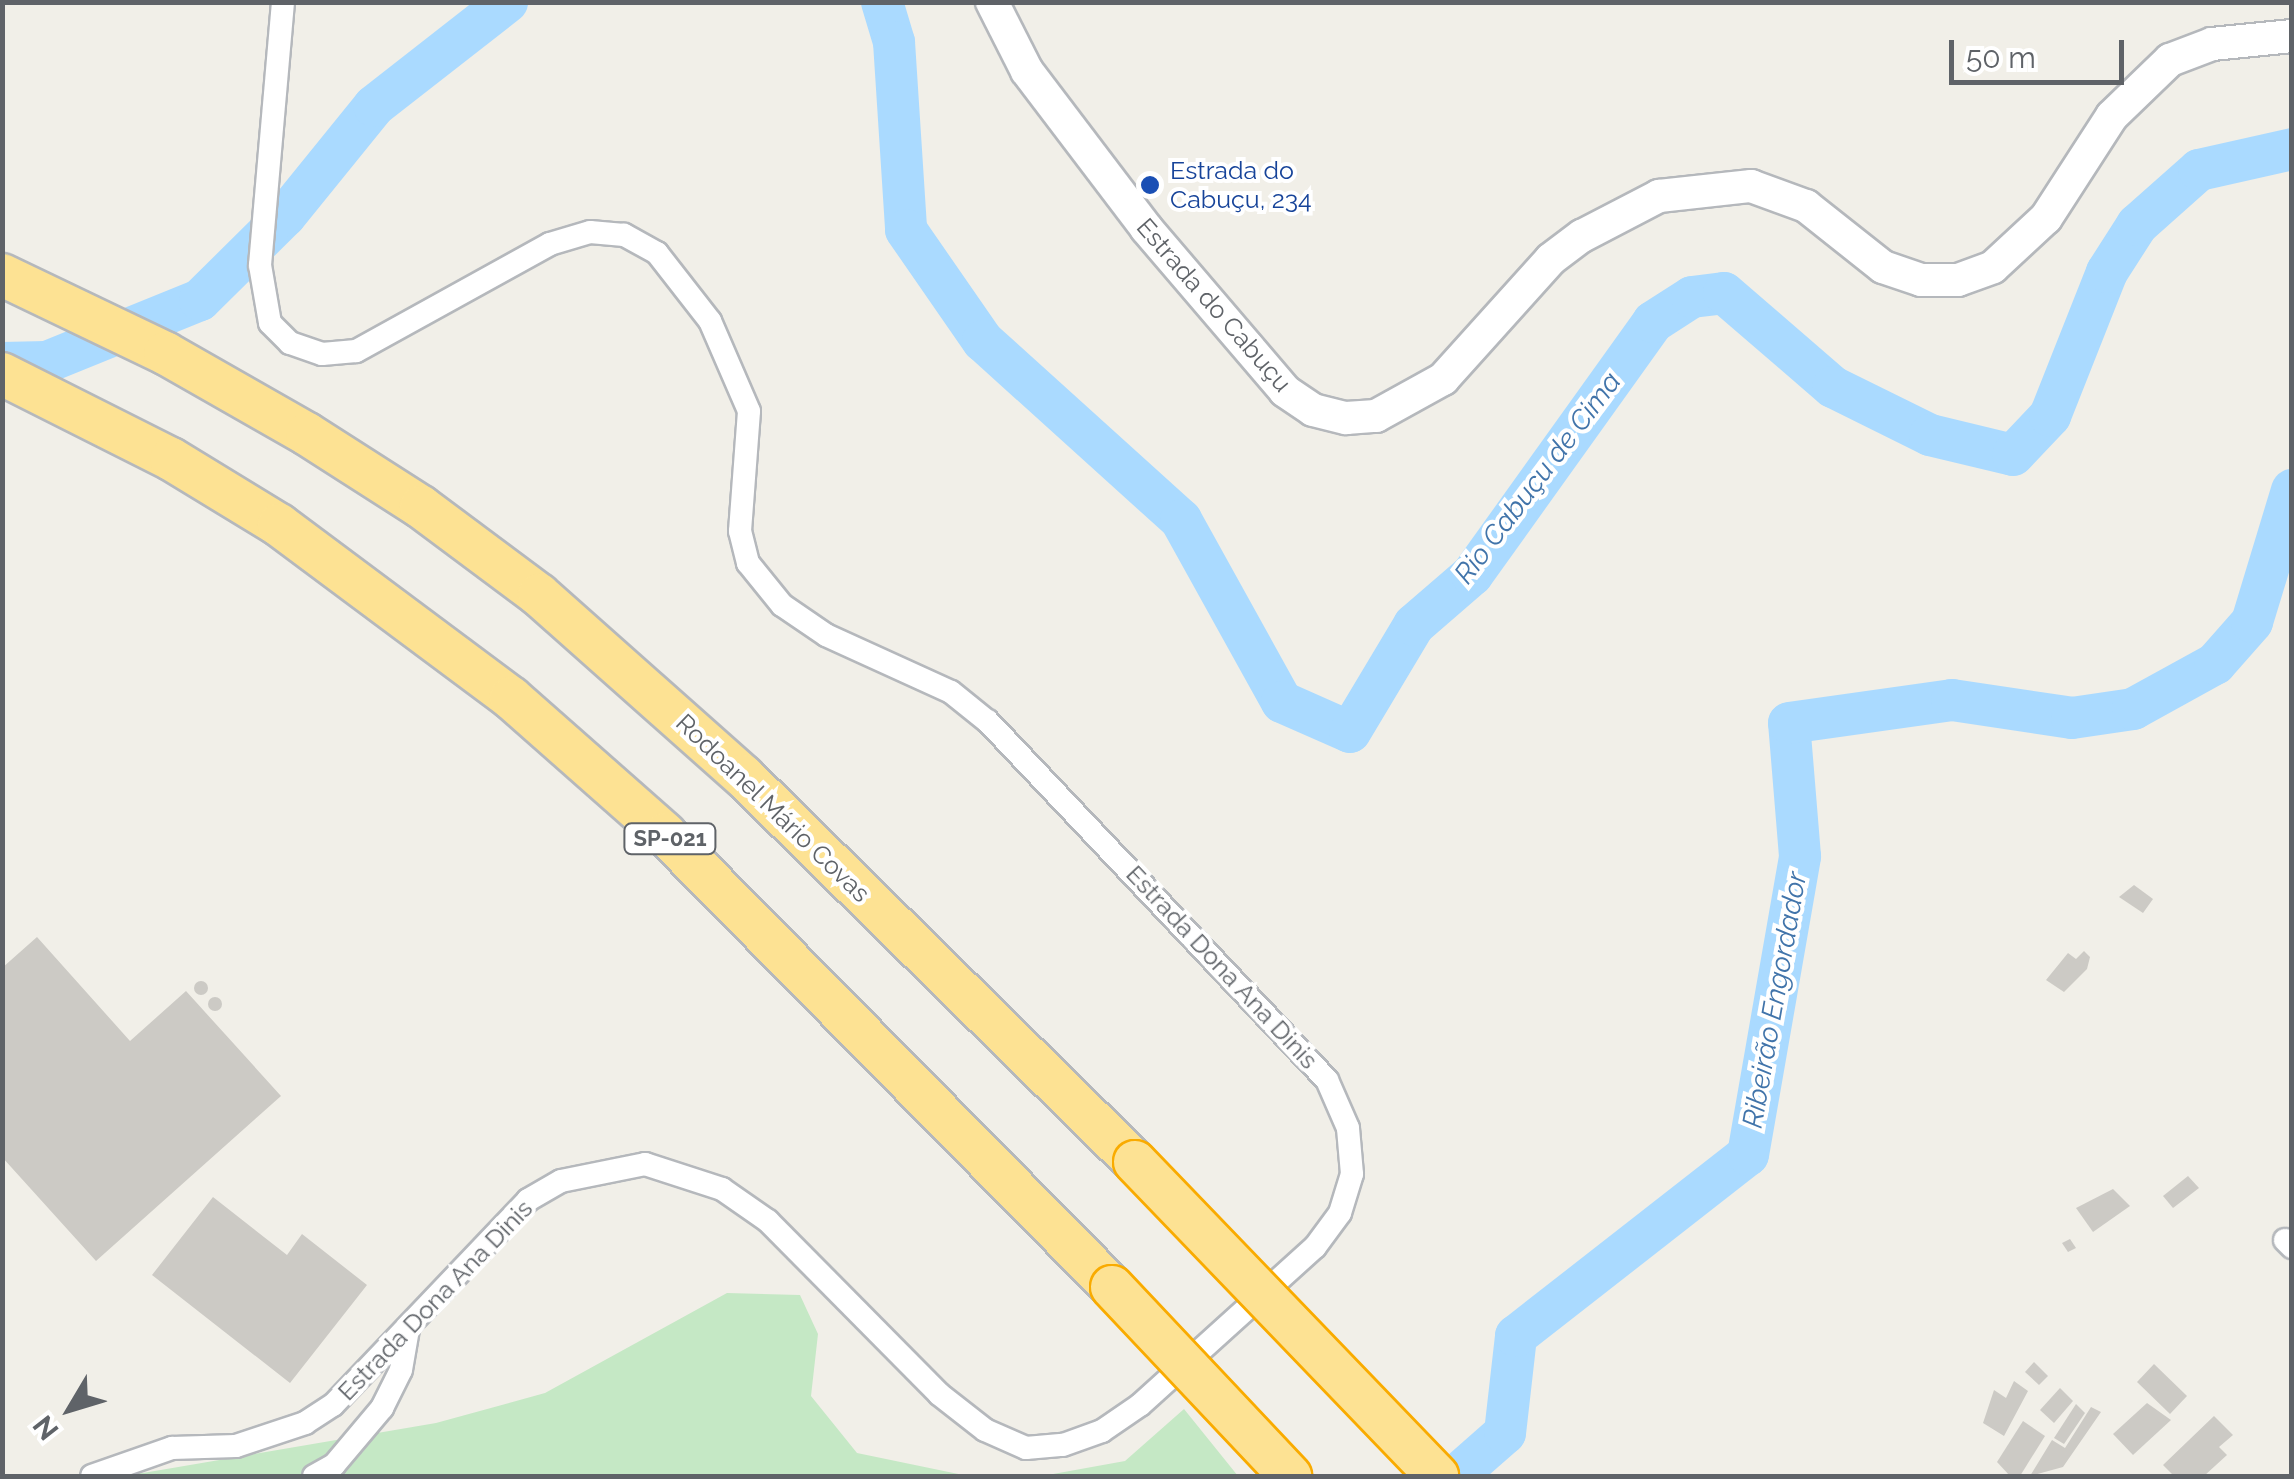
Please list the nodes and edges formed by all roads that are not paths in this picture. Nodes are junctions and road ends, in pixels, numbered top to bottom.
1 (283, 2) edge
2 (992, 2) edge
3 (2292, 36) edge
4 (2, 275) edge
5 (2, 374) edge
6 (408, 1329) junction
7 (92, 1476) edge
8 (314, 1476) edge
9 (1290, 1476) edge
10 (1438, 1476) edge

1 - 6 street, Estrada Dona Ana Dinis
2 - 3 main road, Estrada do Cabuçu
4 - 10 highway, Rodoanel Mário Covas, bridge
5 - 9 highway, SP-021, bridge
6 - 7 street, Estrada Dona Ana Dinis
6 - 8 street

